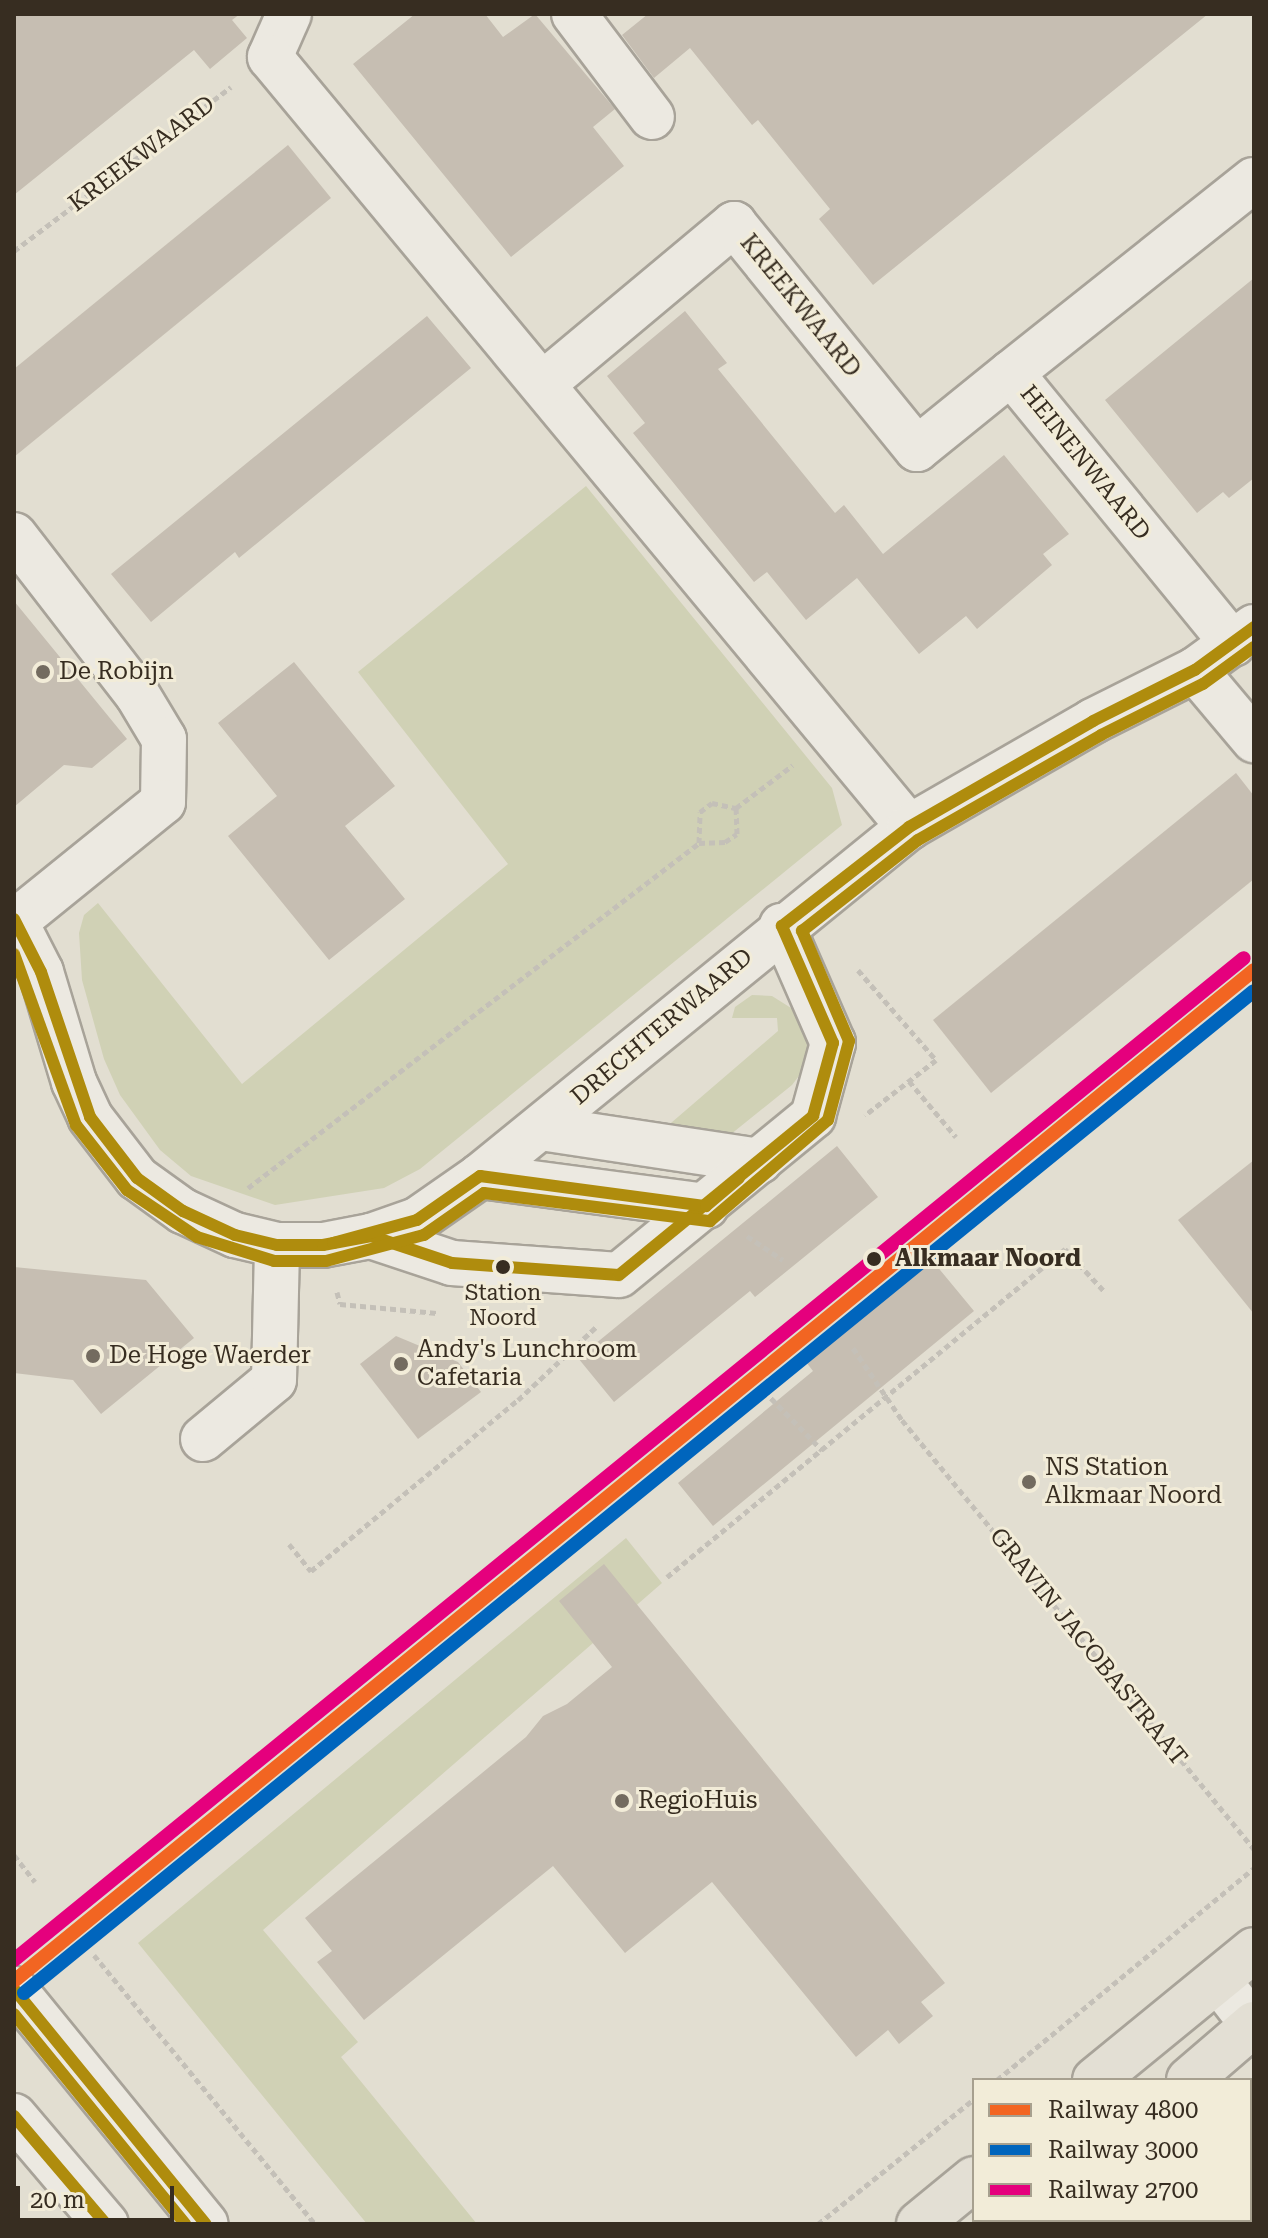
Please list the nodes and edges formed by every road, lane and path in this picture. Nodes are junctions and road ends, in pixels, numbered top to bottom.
1 (289, 14) edge
2 (574, 14) edge
3 (270, 57) junction
4 (652, 117) dead end
5 (1254, 180) edge
6 (14, 251) edge
7 (1011, 373) junction
8 (544, 383) junction
9 (14, 535) edge
10 (1244, 636) edge
11 (1195, 670) junction
12 (833, 735) junction
13 (1254, 740) edge
14 (736, 808) junction
15 (909, 827) junction
16 (699, 843) junction
17 (15, 920) edge
18 (782, 926) junction
19 (909, 1081) dead end
20 (541, 1128) junction
21 (956, 1137) dead end
22 (760, 1161) junction
23 (480, 1176) junction
24 (722, 1218) junction
25 (203, 1222) junction
26 (371, 1236) junction
27 (277, 1245) junction
28 (783, 1260) dead end
29 (1105, 1292) dead end
30 (596, 1327) dead end
31 (853, 1348) dead end
32 (764, 1391) dead end
33 (886, 1397) junction
34 (203, 1439) dead end
35 (822, 1450) junction
36 (289, 1544) dead end
37 (667, 1577) dead end
38 (1254, 1849) edge
39 (14, 1855) edge
40 (1254, 1868) edge
41 (35, 1882) dead end
42 (1254, 1950) edge
43 (94, 1955) dead end
44 (1218, 1980) junction
45 (14, 1989) edge
46 (1254, 2025) edge
47 (999, 2078) edge
48 (1097, 2078) edge
49 (1191, 2078) edge
50 (972, 2101) edge
51 (14, 2116) edge
52 (972, 2181) edge
53 (106, 2224) edge
54 (206, 2224) edge
55 (315, 2224) edge
56 (818, 2224) edge
57 (919, 2224) edge

1 - 3 street
2 - 4 street
3 - 6 path, KREEKWAARD
3 - 8 street
5 - 7 street, HEINENWAARD
7 - 8 street, KREEKWAARD
7 - 10 street, HEINENWAARD
8 - 12 street
9 - 17 street
10 - 11 street, DRECHTERWAARD
11 - 13 street
11 - 15 street, DRECHTERWAARD
12 - 14 path
12 - 15 street
14 - 16 path
14 - 16 path
15 - 18 street, DRECHTERWAARD
16 - 25 path
17 - 25 street, DRECHTERWAARD
18 - 20 street, DRECHTERWAARD
18 - 22 street, DRECHTERWAARD
19 - 21 path
20 - 22 street, DRECHTERWAARD
20 - 23 street, DRECHTERWAARD
22 - 24 street, DRECHTERWAARD
23 - 24 street
23 - 26 street, DRECHTERWAARD
24 - 26 street, DRECHTERWAARD
24 - 28 path
25 - 27 street, DRECHTERWAARD
26 - 27 street, DRECHTERWAARD
27 - 34 street
29 - 33 path
30 - 36 path
31 - 33 path, GRAVIN JACOBASTRAAT
32 - 35 path
33 - 35 path
33 - 38 path, GRAVIN JACOBASTRAAT
35 - 37 path
39 - 41 path
40 - 47 path
42 - 44 main road
43 - 55 path
44 - 46 street
44 - 48 main road
45 - 54 street
46 - 49 main road
50 - 56 path
51 - 53 street
52 - 57 main road

